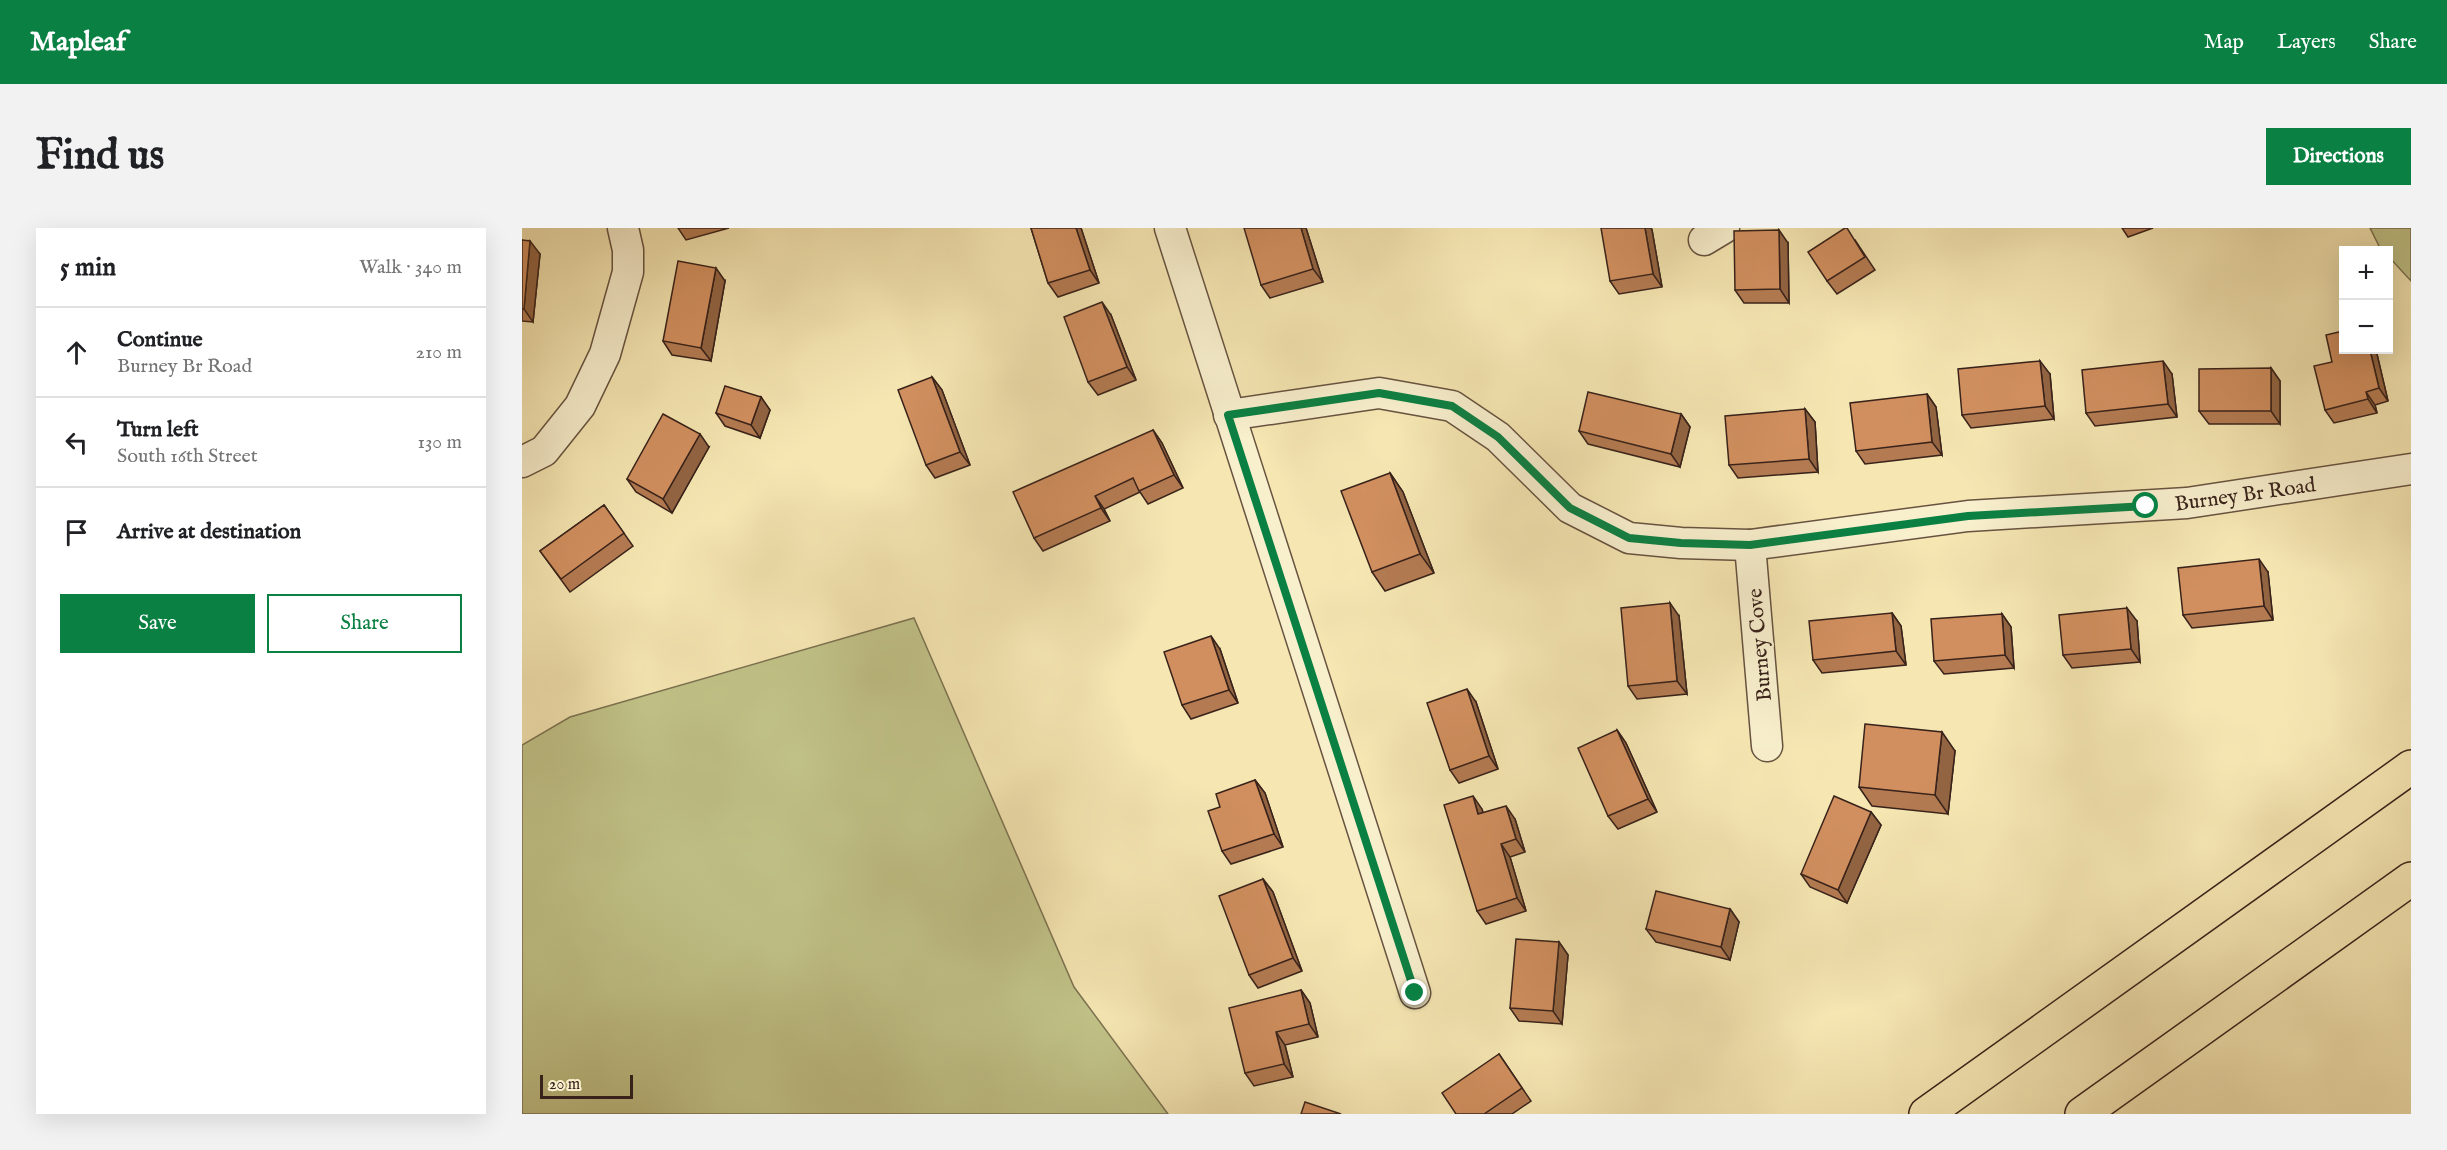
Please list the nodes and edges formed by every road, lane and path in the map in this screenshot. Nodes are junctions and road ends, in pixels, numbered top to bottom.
1 (623, 228) edge
2 (1170, 228) edge
3 (1228, 415) junction
4 (522, 462) edge
5 (2411, 469) edge
6 (1750, 545) junction
7 (1767, 746) dead end
8 (2411, 767) edge
9 (2411, 879) edge
10 (1415, 993) dead end
11 (1926, 1114) edge
12 (2082, 1114) edge

1 - 4 street
2 - 3 street
3 - 6 street, Burney Br Road
3 - 10 street
5 - 6 street, Burney Br Road
6 - 7 street, Burney Cove
8 - 11 highway
9 - 12 highway

